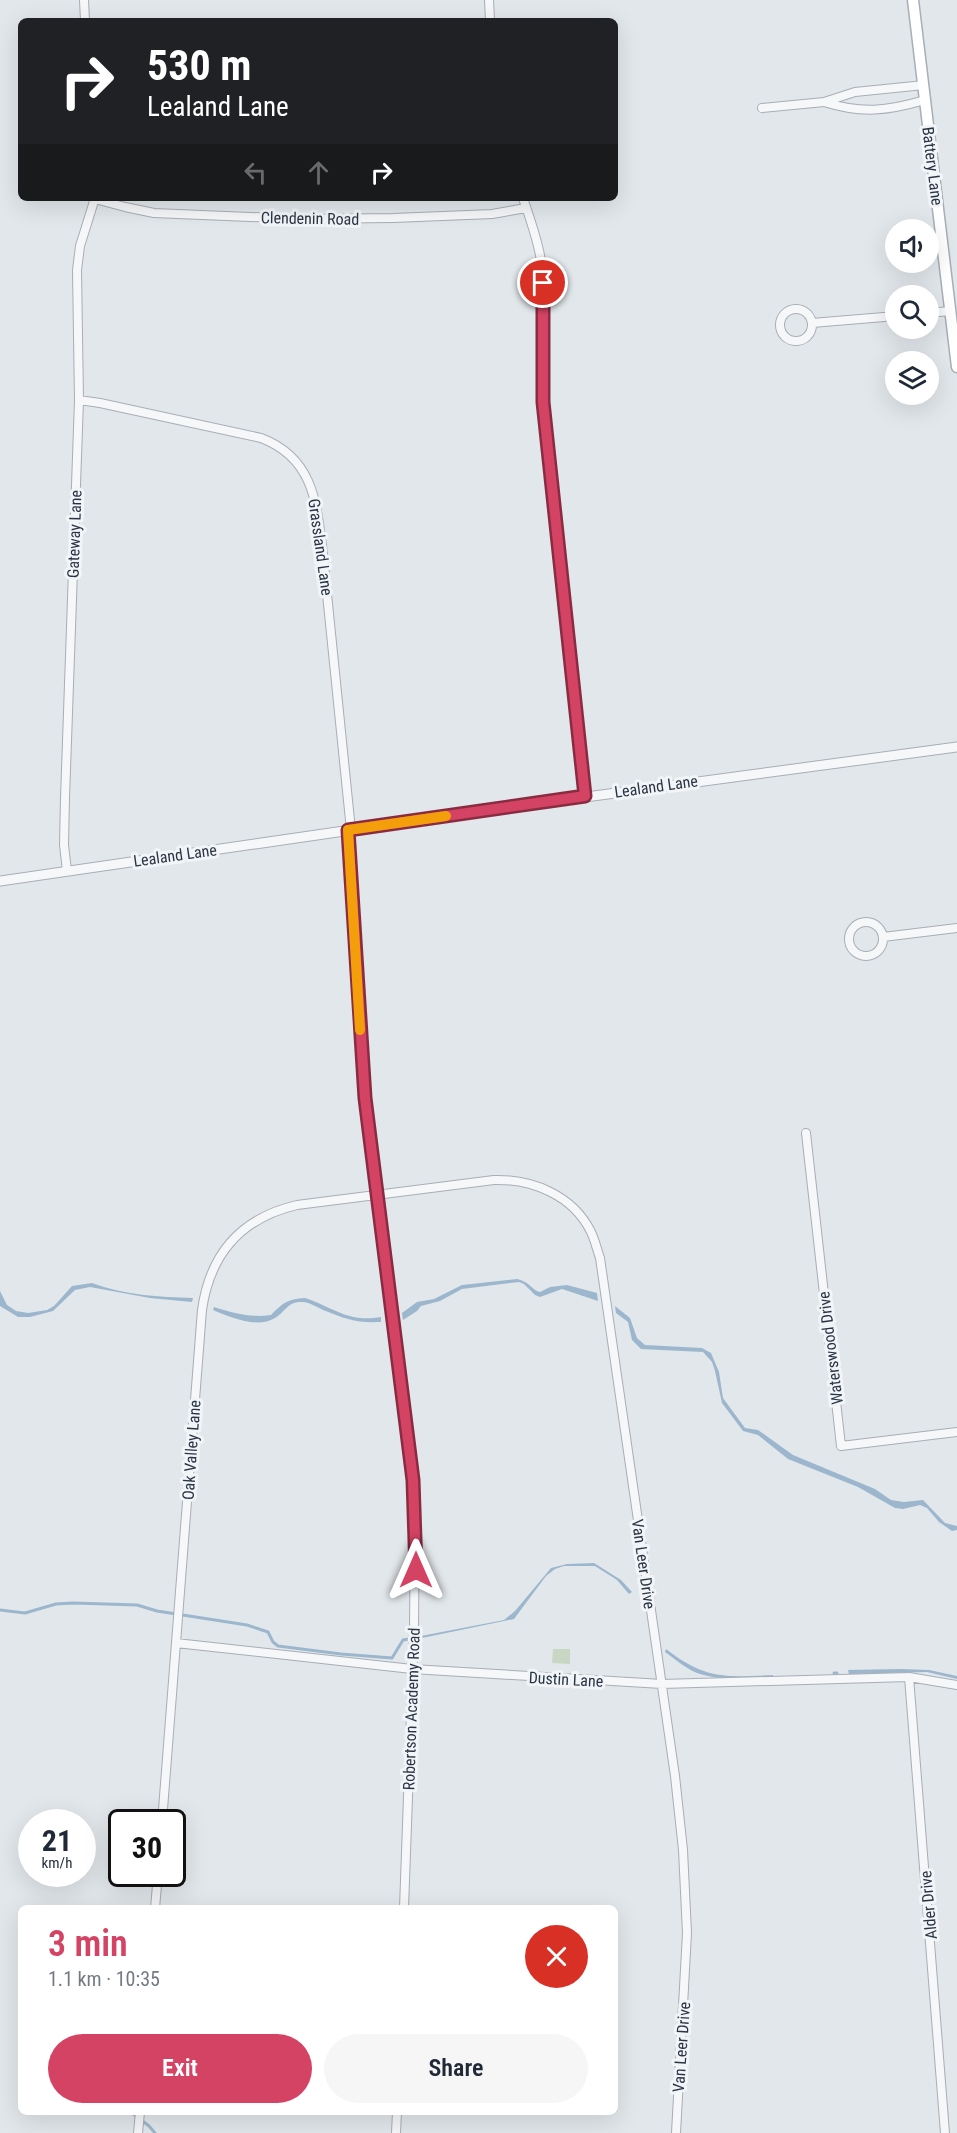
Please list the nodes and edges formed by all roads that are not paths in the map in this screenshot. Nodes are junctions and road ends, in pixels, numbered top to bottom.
1 (84, 0) edge
2 (489, 0) edge
3 (913, 0) edge
4 (86, 18) edge
5 (490, 18) edge
6 (924, 86) junction
7 (925, 100) junction
8 (824, 102) junction
9 (762, 108) dead end
10 (94, 201) edge
11 (105, 201) edge
12 (524, 201) edge
13 (526, 208) junction
14 (951, 311) junction
15 (939, 312) edge
16 (885, 317) edge
17 (813, 323) junction
18 (957, 367) edge
19 (79, 400) junction
20 (957, 747) edge
21 (585, 796) junction
22 (349, 830) junction
23 (67, 872) junction
24 (0, 881) edge
25 (957, 928) edge
26 (883, 937) junction
27 (806, 1133) dead end
28 (377, 1195) junction
29 (957, 1432) edge
30 (176, 1642) junction
31 (412, 1670) junction
32 (909, 1677) junction
33 (662, 1684) junction
34 (957, 1685) edge
35 (163, 1809) edge
36 (157, 1887) edge
37 (155, 1905) edge
38 (404, 1905) edge
39 (140, 2115) edge
40 (397, 2115) edge
41 (138, 2133) edge
42 (396, 2133) edge
43 (676, 2133) edge
44 (945, 2133) edge

1 - 4 street
2 - 5 street
3 - 6 main road, Battery Lane
6 - 7 main road, Battery Lane
6 - 8 street
7 - 8 street
7 - 14 main road, Battery Lane
8 - 9 street
10 - 19 street, Gateway Lane
11 - 13 street, Clendenin Road
12 - 13 street
13 - 21 street
14 - 15 street
14 - 18 main road, Battery Lane
16 - 17 street
17 - 17 street
19 - 22 street, Grassland Lane
19 - 23 street, Gateway Lane
20 - 21 street, Lealand Lane
21 - 22 street, Lealand Lane
22 - 23 street, Lealand Lane
22 - 28 street, Robertson Academy Road
23 - 24 street, Lealand Lane
25 - 26 street
26 - 26 street
27 - 29 street, Waterswood Drive
28 - 30 street, Oak Valley Lane
28 - 31 street, Robertson Academy Road
28 - 33 street, Van Leer Drive
30 - 31 street, Dustin Lane
30 - 35 street, Oak Valley Lane
31 - 33 street, Dustin Lane
31 - 38 street, Robertson Academy Road
32 - 33 street, Dustin Lane
32 - 34 street, Dustin Lane
32 - 44 street, Alder Drive
33 - 43 street, Van Leer Drive
36 - 37 street
39 - 41 street
40 - 42 street

